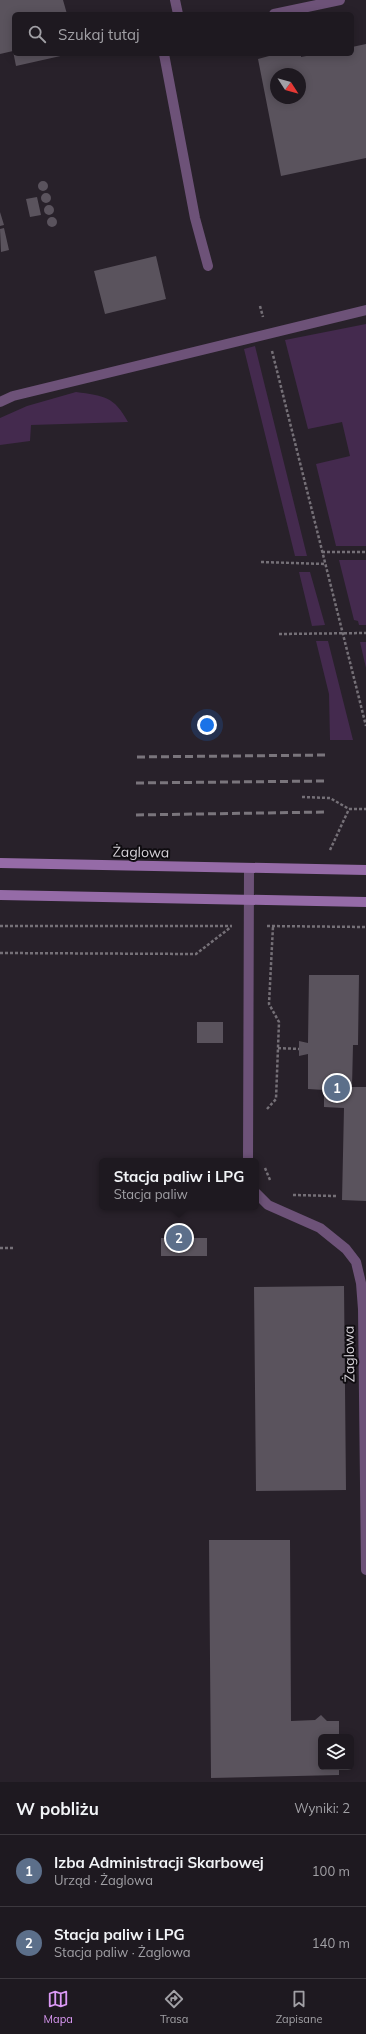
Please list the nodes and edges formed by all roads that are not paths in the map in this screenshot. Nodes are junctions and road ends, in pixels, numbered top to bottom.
1 (175, 0) edge
2 (340, 0) edge
3 (178, 12) edge
4 (283, 12) edge
5 (164, 56) edge
6 (208, 266) dead end
7 (366, 310) edge
8 (0, 402) edge
9 (0, 863) edge
10 (249, 868) junction
11 (366, 870) edge
12 (0, 895) edge
13 (249, 900) junction
14 (366, 902) edge
15 (248, 1158) edge
16 (259, 1196) edge
17 (366, 1570) edge

1 - 3 street
2 - 4 street
5 - 6 street
7 - 8 street
9 - 10 street, Żaglowa
10 - 11 street, Żaglowa
10 - 13 street
12 - 13 street
13 - 14 street
13 - 15 street
16 - 17 street, Żaglowa

